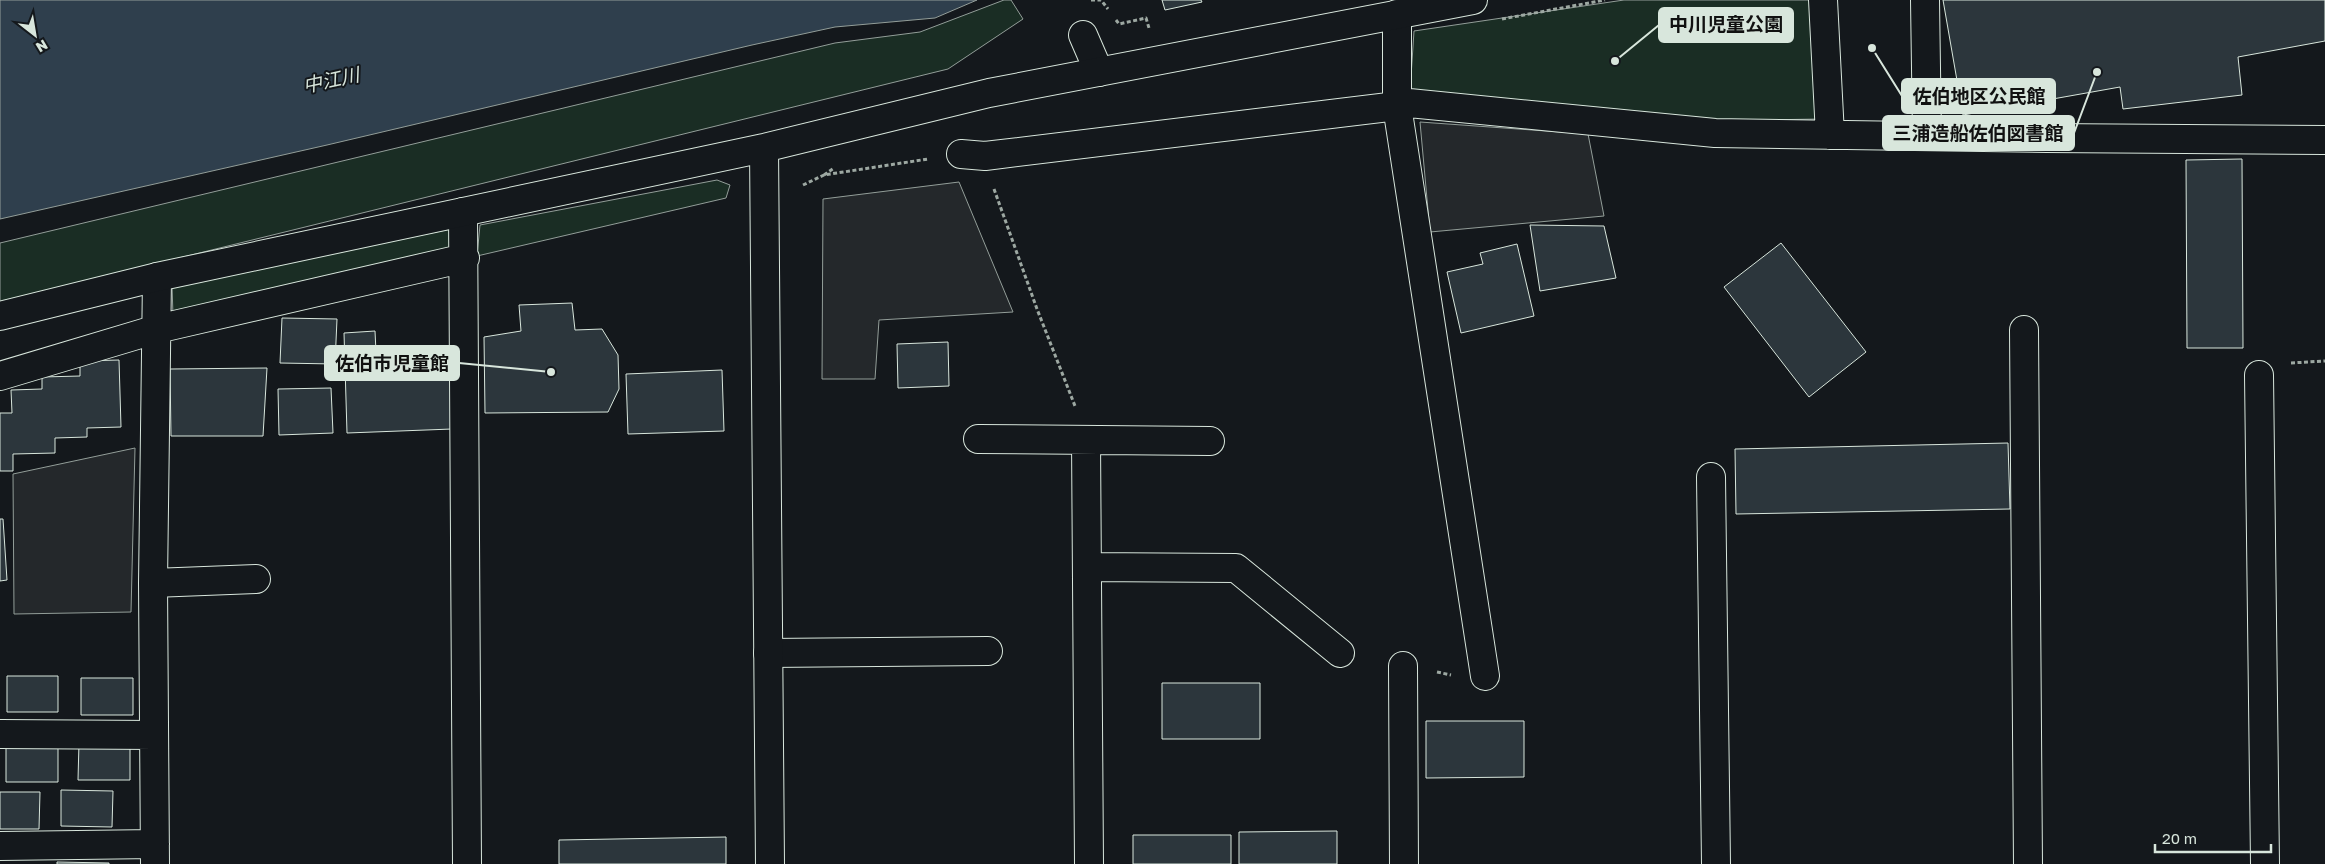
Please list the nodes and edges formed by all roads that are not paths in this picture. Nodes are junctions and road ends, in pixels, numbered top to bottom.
1 (1473, 0) edge
2 (1822, 0) edge
3 (1924, 0) edge
4 (1397, 14) junction
5 (1083, 35) dead end
6 (1099, 72) junction
7 (1397, 106) junction
8 (1830, 135) junction
9 (1927, 136) junction
10 (2325, 140) edge
11 (764, 148) junction
12 (973, 155) road end
13 (464, 212) junction
14 (465, 258) junction
15 (157, 277) junction
16 (0, 316) edge
17 (158, 329) junction
18 (2024, 330) dead end
19 (2259, 375) dead end
20 (0, 376) edge
21 (978, 440) dead end
22 (1086, 440) junction
23 (1210, 441) dead end
24 (1711, 476) dead end
25 (1087, 567) junction
26 (256, 579) dead end
27 (153, 583) junction
28 (988, 651) dead end
29 (768, 653) junction
30 (1340, 654) dead end
31 (1403, 666) dead end
32 (1485, 676) dead end
33 (0, 734) edge
34 (154, 735) junction
35 (0, 846) edge
36 (155, 854) edge
37 (467, 864) edge
38 (770, 864) edge
39 (1089, 864) edge
40 (1404, 864) edge
41 (1716, 864) edge
42 (2028, 864) edge
43 (2266, 864) edge

1 - 4 street
2 - 8 street
3 - 9 street
4 - 6 street
4 - 7 street
5 - 6 street
6 - 11 street
7 - 8 street
7 - 12 street
7 - 32 street
8 - 9 street
9 - 10 street
11 - 13 street
11 - 29 street
13 - 14 street
13 - 15 street
14 - 17 street
14 - 37 street
15 - 16 street
15 - 17 street
17 - 20 street
17 - 27 street
18 - 42 street
19 - 43 street
21 - 22 street
22 - 23 street
22 - 25 street
24 - 41 street
25 - 30 street
25 - 39 street
26 - 27 street
27 - 34 street
28 - 29 street
29 - 38 street
31 - 40 street
33 - 34 street
34 - 36 street
35 - 36 street

